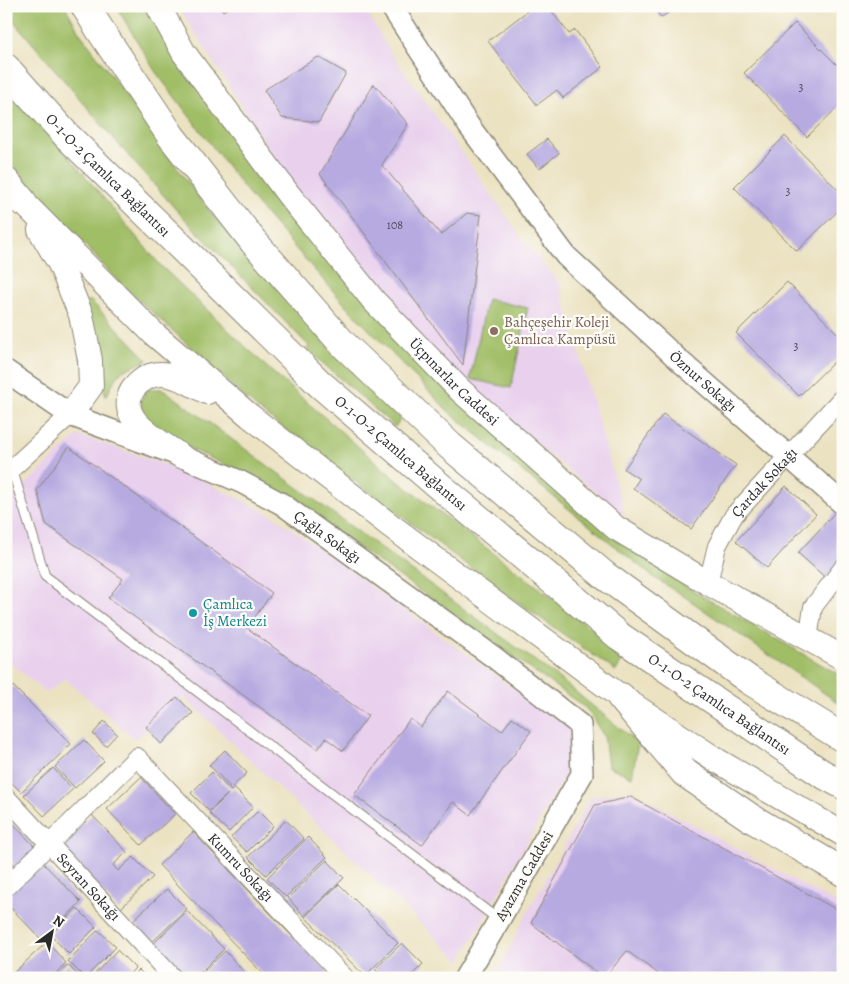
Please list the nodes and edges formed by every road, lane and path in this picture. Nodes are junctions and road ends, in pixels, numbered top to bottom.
1 (85, 6) edge
2 (158, 6) edge
3 (391, 6) edge
4 (6, 68) edge
5 (14, 192) edge
6 (6, 371) edge
7 (843, 397) edge
8 (70, 415) junction
9 (250, 416) junction
10 (181, 456) junction
11 (787, 456) junction
12 (9, 472) edge
13 (843, 504) edge
14 (843, 568) edge
15 (708, 583) junction
16 (808, 639) junction
17 (843, 658) edge
18 (621, 697) junction
19 (843, 738) edge
20 (582, 774) joint
21 (843, 785) edge
22 (6, 797) edge
23 (843, 834) edge
24 (50, 844) junction
25 (843, 872) edge
26 (6, 887) edge
27 (499, 920) junction
28 (173, 978) edge
29 (345, 978) edge
30 (465, 978) edge

1 - 19 main road
2 - 15 main road, Üçpınarlar Caddesi
3 - 11 street, Öznur Sokağı
4 - 21 main road, O-1-O-2 Çamlıca Bağlantısı
5 - 8 main road
5 - 9 main road
6 - 8 street, Çağla Sokağı
7 - 11 street, Çardak Sokağı
8 - 10 street, Çağla Sokağı
8 - 12 street
9 - 10 main road
9 - 18 main road
10 - 20 street, Çağla Sokağı
11 - 13 street, Öznur Sokağı
11 - 15 street, Çardak Sokağı
12 - 27 lane
14 - 16 street
15 - 16 main road, Üçpınarlar Caddesi
16 - 17 main road, Üçpınarlar Caddesi
18 - 23 main road
18 - 25 main road
20 - 27 street, Ayazma Caddesi
22 - 24 street, Seyran Sokağı
24 - 26 street
24 - 28 street, Seyran Sokağı
24 - 29 street, Kumru Sokağı
27 - 30 street, Ayazma Caddesi

